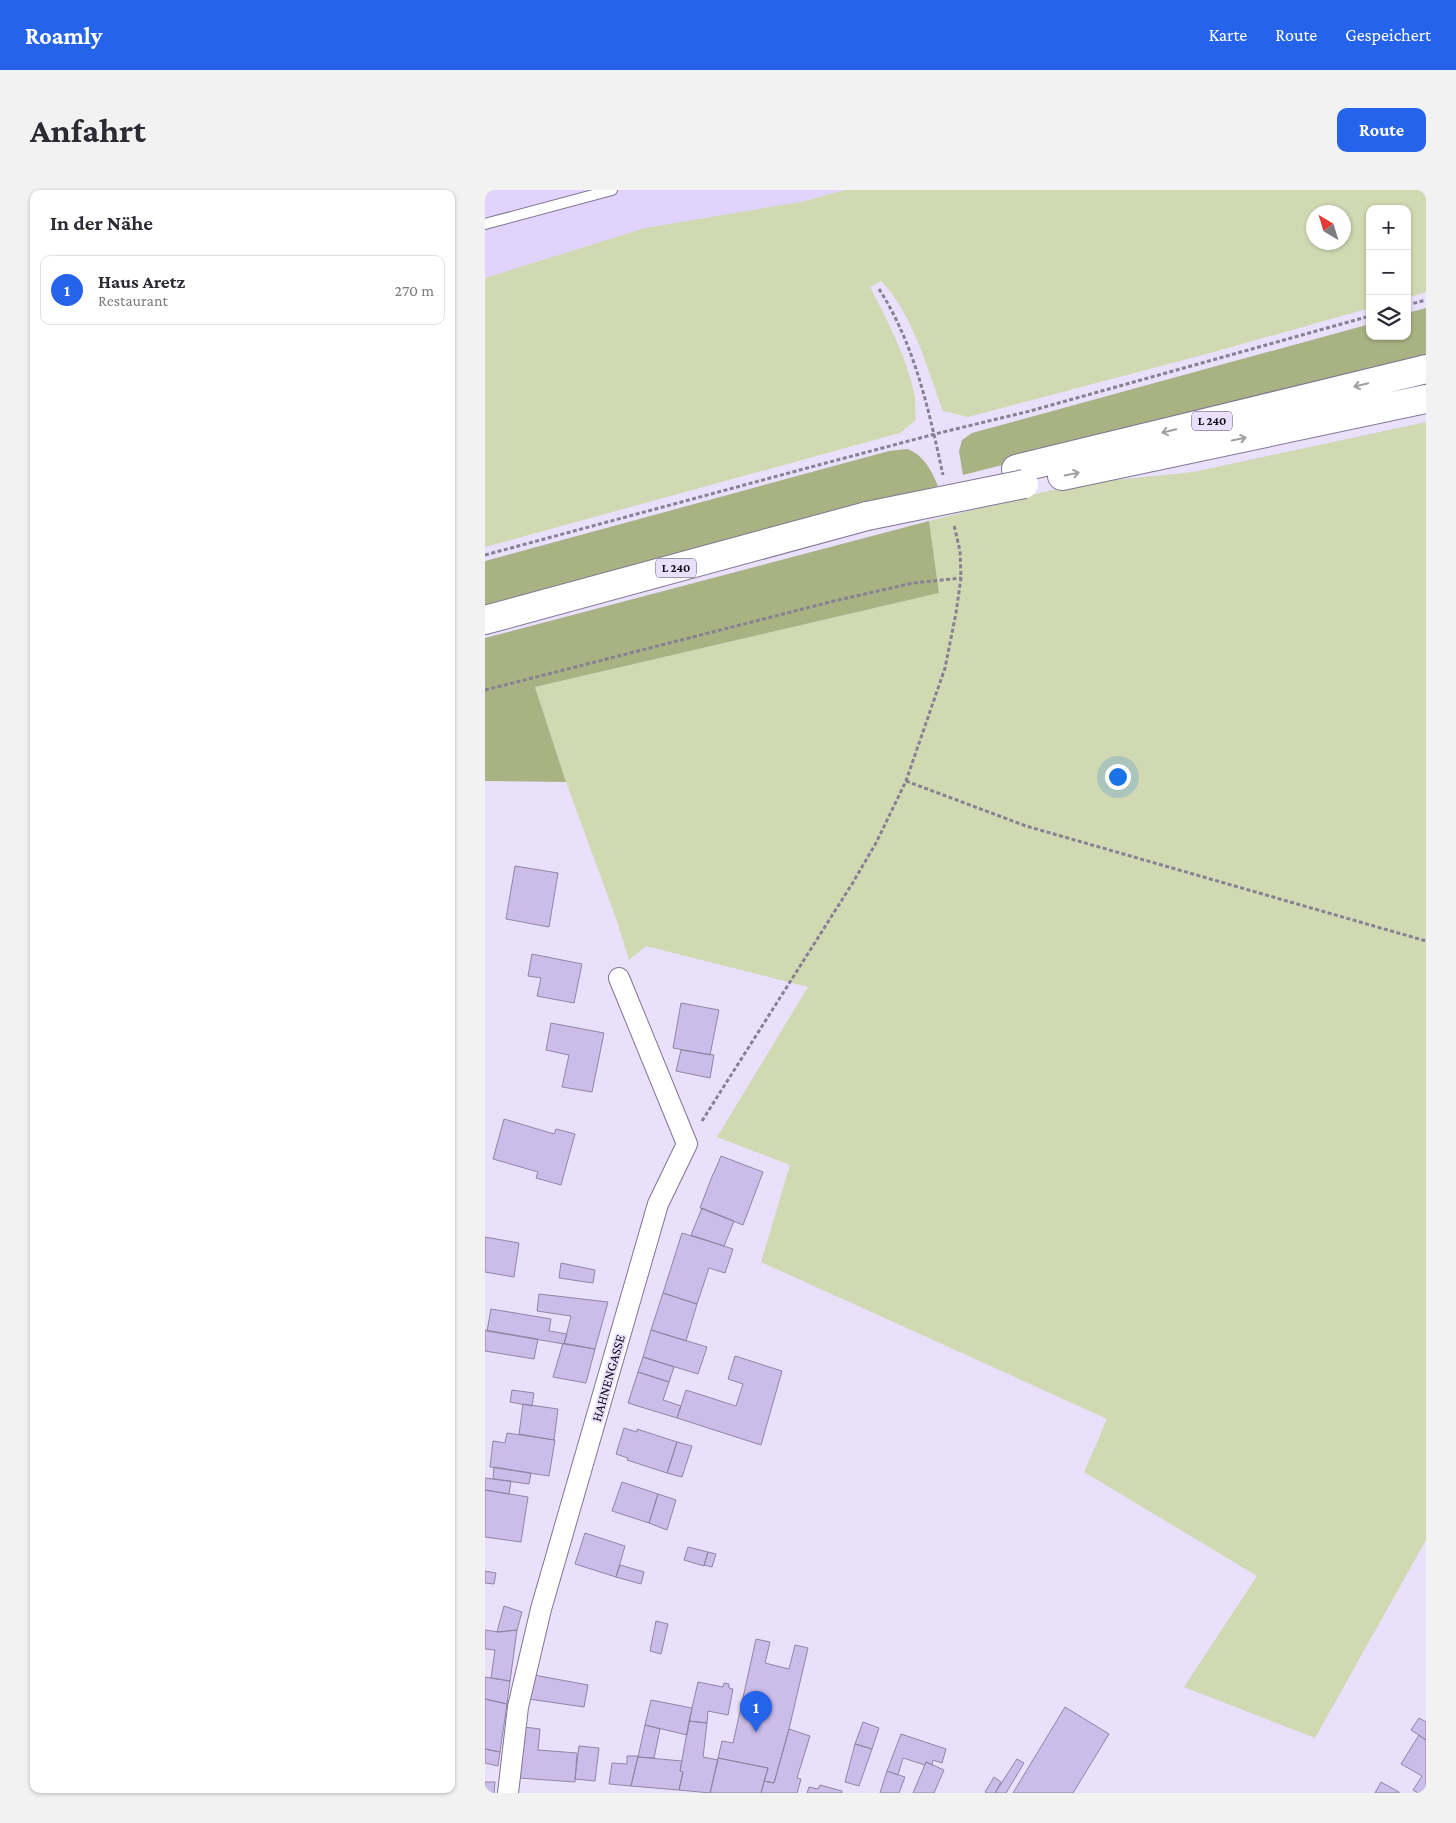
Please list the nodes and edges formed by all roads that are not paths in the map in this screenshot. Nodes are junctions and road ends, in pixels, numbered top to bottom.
1 (612, 190) edge
2 (485, 224) edge
3 (1426, 370) edge
4 (1426, 399) edge
5 (1020, 476) junction
6 (485, 620) edge
7 (619, 978) dead end
8 (508, 1793) edge

1 - 2 lane
3 -> 5 main road, L 240
5 -> 4 main road, L 240
5 - 6 main road, L 240, bridge
7 - 8 street, HAHNENGASSE

